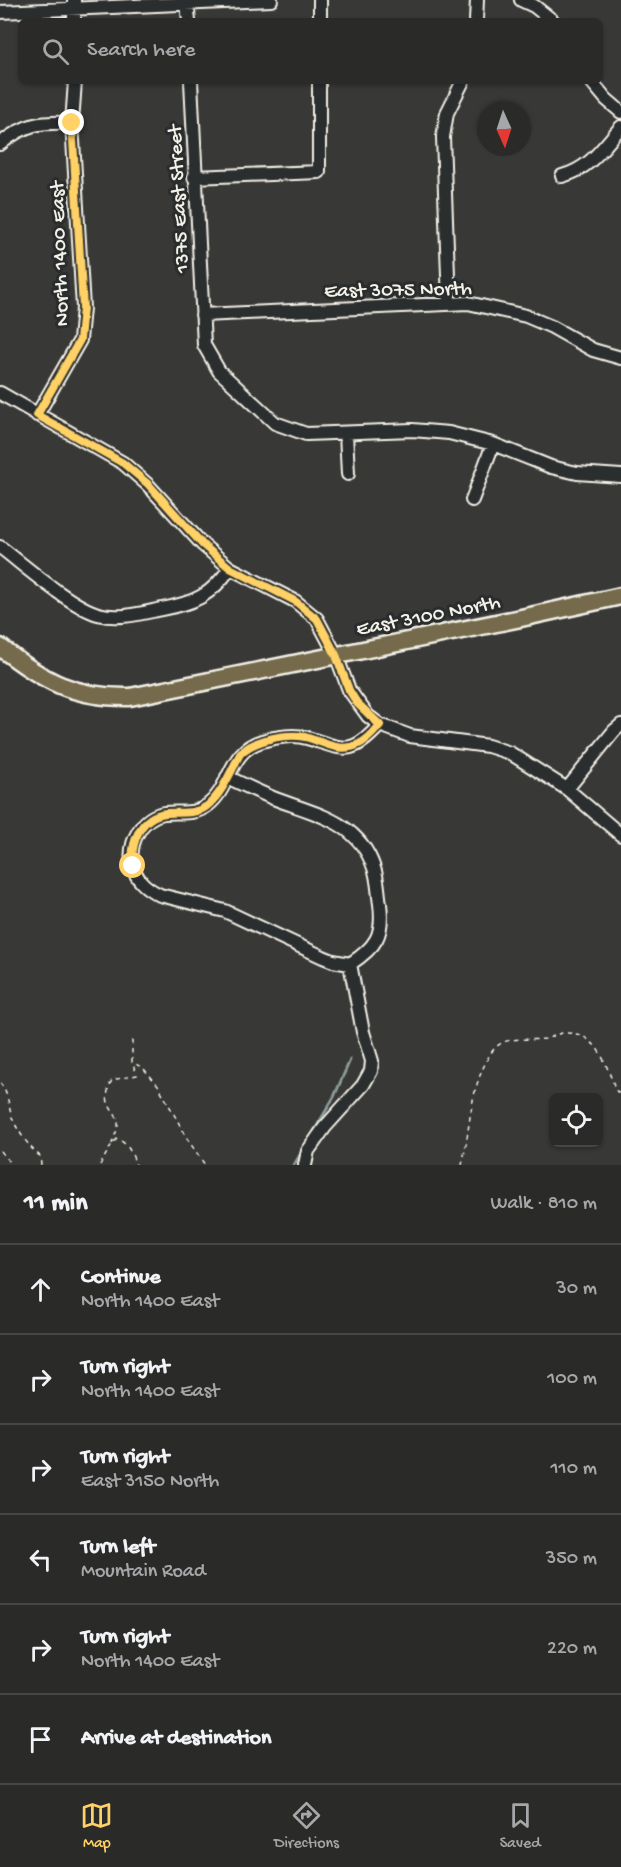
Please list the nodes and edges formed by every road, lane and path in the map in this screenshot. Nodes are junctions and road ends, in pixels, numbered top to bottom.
1 (271, 0) edge
2 (320, 0) edge
3 (477, 0) edge
4 (521, 0) edge
5 (187, 4) junction
6 (74, 10) edge
7 (0, 12) edge
8 (189, 18) edge
9 (320, 18) edge
10 (476, 18) edge
11 (550, 18) edge
12 (75, 84) edge
13 (191, 84) edge
14 (319, 84) edge
15 (462, 84) edge
16 (594, 84) edge
17 (621, 112) edge
18 (72, 123) junction
19 (621, 127) edge
20 (0, 144) edge
21 (562, 176) dead end
22 (194, 177) junction
23 (449, 303) junction
24 (202, 315) junction
25 (621, 358) edge
26 (0, 393) edge
27 (37, 415) junction
28 (346, 433) junction
29 (493, 444) junction
30 (348, 474) dead end
31 (621, 476) edge
32 (472, 500) dead end
33 (0, 547) edge
34 (230, 568) junction
35 (621, 596) edge
36 (0, 647) edge
37 (336, 655) junction
38 (380, 725) junction
39 (621, 726) edge
40 (227, 777) junction
41 (567, 789) junction
42 (621, 835) edge
43 (350, 964) junction
44 (132, 1040) dead end
45 (132, 1062) junction
46 (0, 1083) edge
47 (621, 1091) edge
48 (112, 1144) junction
49 (0, 1151) edge
50 (12, 1165) edge
51 (41, 1165) edge
52 (100, 1165) edge
53 (136, 1165) edge
54 (205, 1165) edge
55 (304, 1165) edge
56 (462, 1165) edge

1 - 5 street
2 - 9 street
3 - 10 street
4 - 11 street
5 - 6 street
5 - 8 street
6 - 7 street
12 - 18 street, North 1400 East
13 - 22 street, 1375 East Street
14 - 22 street
15 - 23 street
16 - 17 street
18 - 20 street
18 - 27 street, North 1400 East
19 - 21 street
22 - 24 street, 1375 East Street
23 - 24 street, East 3075 North
23 - 25 street, East 3075 North
24 - 28 street, 1375 East Street
26 - 27 street
27 - 34 street
28 - 29 street, 1375 East Street
28 - 30 street
29 - 31 street, 1375 East Street
29 - 32 street
33 - 34 street
34 - 37 street
35 - 37 main road, East 3100 North
36 - 37 main road, East 3100 North
37 - 38 street
38 - 40 street
38 - 41 street
39 - 41 street
40 - 43 street
40 - 43 street
41 - 42 street
43 - 55 street
44 - 45 path
45 - 48 path
45 - 54 path
46 - 51 path
47 - 56 path
48 - 52 path
48 - 53 path
49 - 50 path

